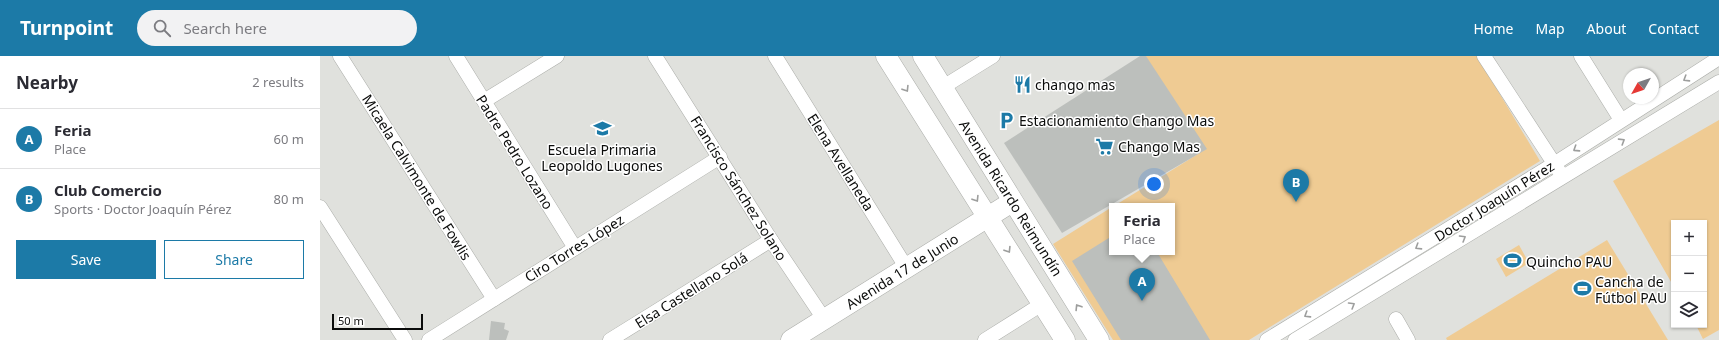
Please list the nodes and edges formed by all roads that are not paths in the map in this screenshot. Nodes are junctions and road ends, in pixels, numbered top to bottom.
1 (340, 56) edge
2 (456, 56) edge
3 (557, 56) edge
4 (655, 56) edge
5 (775, 56) edge
6 (886, 56) edge
7 (924, 56) edge
8 (993, 56) edge
9 (1484, 56) edge
10 (1581, 56) edge
11 (1719, 58) edge
12 (1719, 82) edge
13 (943, 87) junction
14 (484, 101) junction
15 (1621, 120) junction
16 (720, 157) junction
17 (1554, 164) junction
18 (1564, 178) junction
19 (1012, 202) junction
20 (320, 207) edge
21 (987, 217) junction
22 (771, 240) junction
23 (575, 248) junction
24 (906, 267) junction
25 (494, 299) junction
26 (1042, 304) junction
27 (824, 319) junction
28 (1396, 319) dead end
29 (405, 340) edge
30 (429, 340) edge
31 (610, 340) edge
32 (791, 340) edge
33 (985, 340) edge
34 (1065, 340) edge
35 (1098, 340) edge
36 (1267, 340) edge
37 (1295, 340) edge
38 (1408, 340) edge

1 - 25 street, Micaela Calvimonte de Fowlis
2 - 14 street, Padre Pedro Lozano
3 - 14 street
4 - 16 street, Francisco Sánchez Solano
5 - 24 street, Elena Avellaneda
6 -> 21 street
7 - 13 street, Avenida Ricardo Reimundín
8 - 13 street
9 - 17 street
10 - 15 street
11 -> 15 street, Doctor Joaquín Pérez
18 -> 12 street, Doctor Joaquín Pérez
13 - 19 street, Avenida Ricardo Reimundín
14 - 23 street, Padre Pedro Lozano
15 -> 17 street, Doctor Joaquín Pérez
16 - 22 street, Francisco Sánchez Solano
16 - 23 street, Ciro Torres López
17 - 18 street
17 -> 36 street, Doctor Joaquín Pérez
37 -> 18 street, Doctor Joaquín Pérez
19 - 21 street, Avenida 17 de Junio
35 -> 19 street, Avenida Ricardo Reimundín
20 - 29 street
21 - 24 street, Avenida 17 de Junio
21 -> 26 street
22 - 27 street, Francisco Sánchez Solano
22 - 31 street, Elsa Castellano Solá
23 - 25 street, Ciro Torres López
24 - 27 street, Avenida 17 de Junio
25 - 30 street, Ciro Torres López
26 - 33 street
26 - 34 street
27 - 32 street, Avenida 17 de Junio
28 - 38 street

